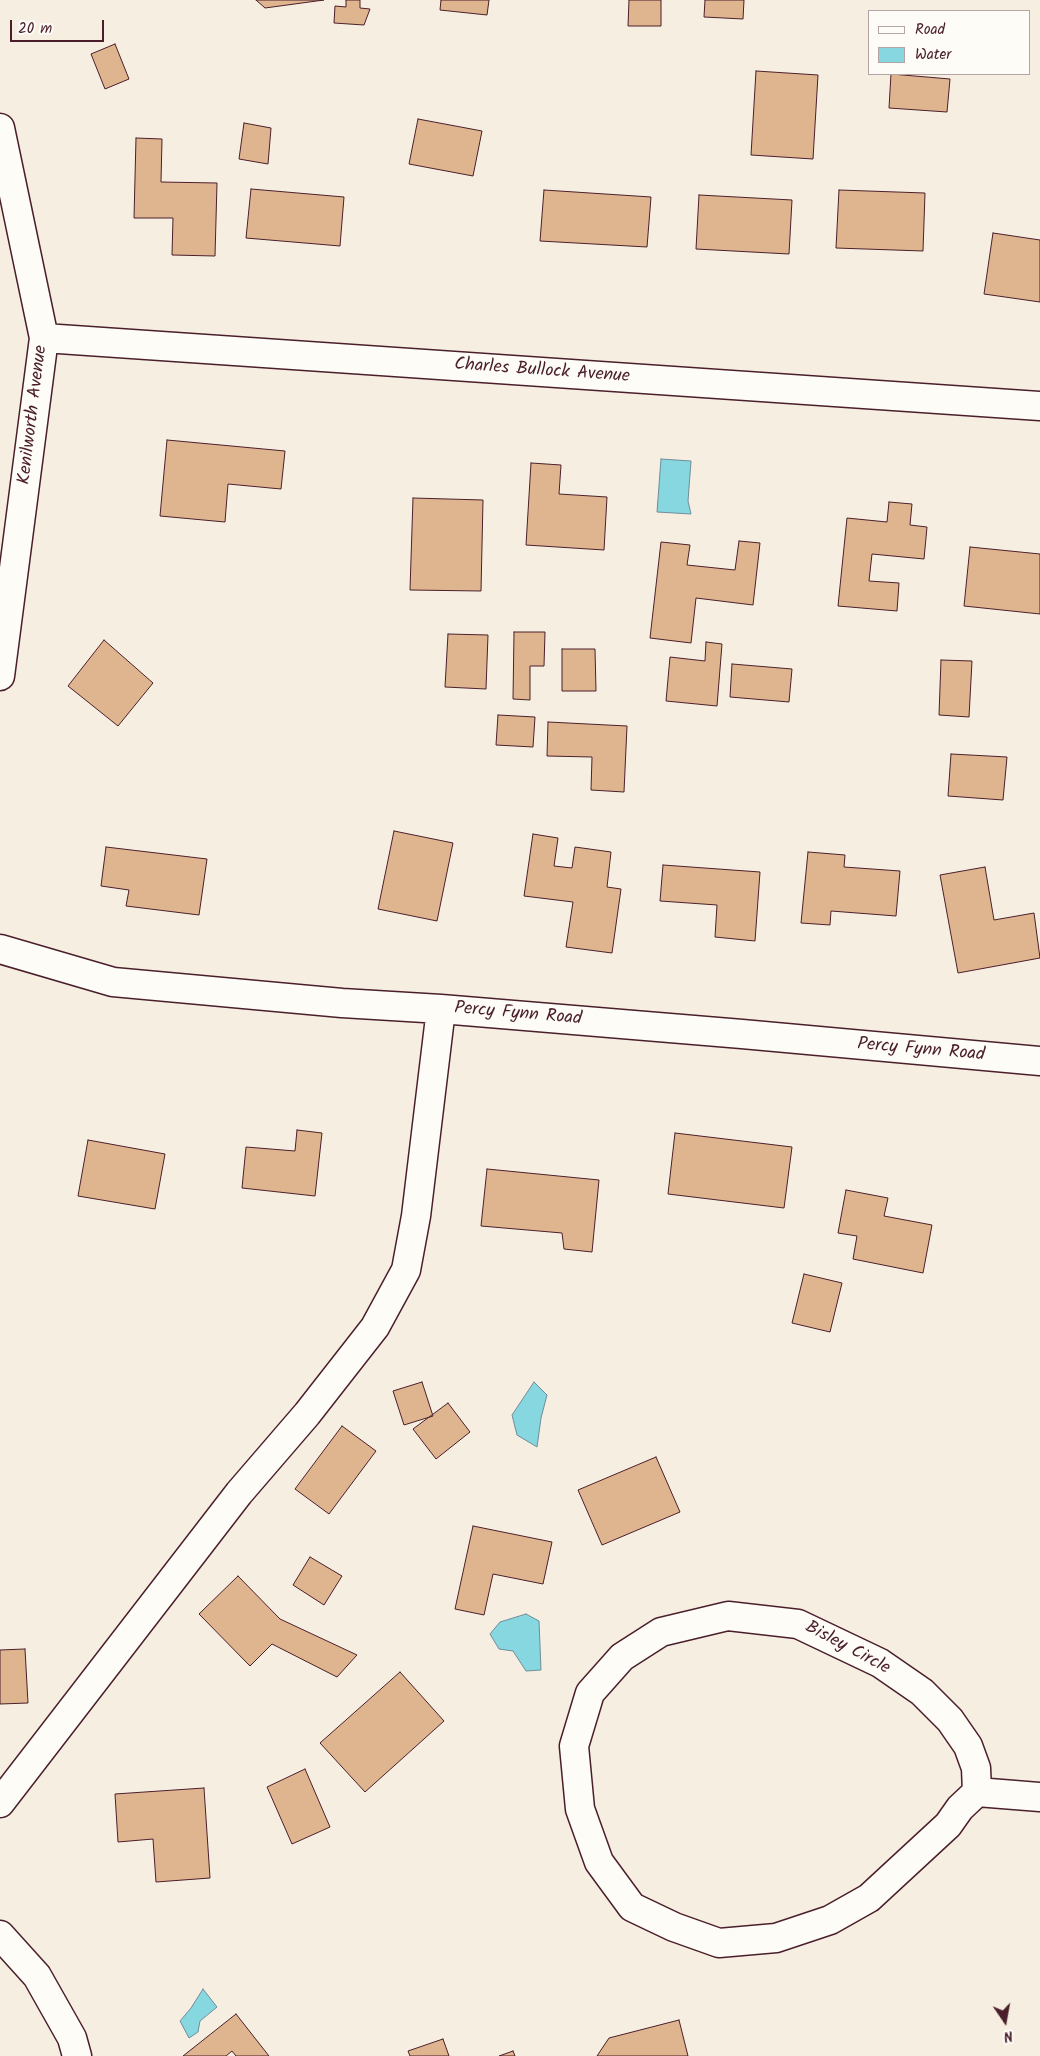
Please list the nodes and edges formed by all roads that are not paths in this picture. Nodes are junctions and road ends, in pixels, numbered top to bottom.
1 (0, 128) edge
2 (44, 338) junction
3 (1040, 406) edge
4 (0, 676) edge
5 (0, 949) edge
6 (441, 1009) junction
7 (1040, 1062) edge
8 (977, 1792) junction
9 (1040, 1796) edge
10 (0, 1803) edge
11 (0, 1936) edge
12 (76, 2056) edge

1 - 2 street, Kenilworth Avenue
2 - 3 street, Charles Bullock Avenue
2 - 4 street, Kenilworth Avenue
5 - 6 street, Percy Fynn Road
6 - 7 street, Percy Fynn Road
6 - 10 street
8 - 8 street, Bisley Circle
8 - 9 street
11 - 12 street

